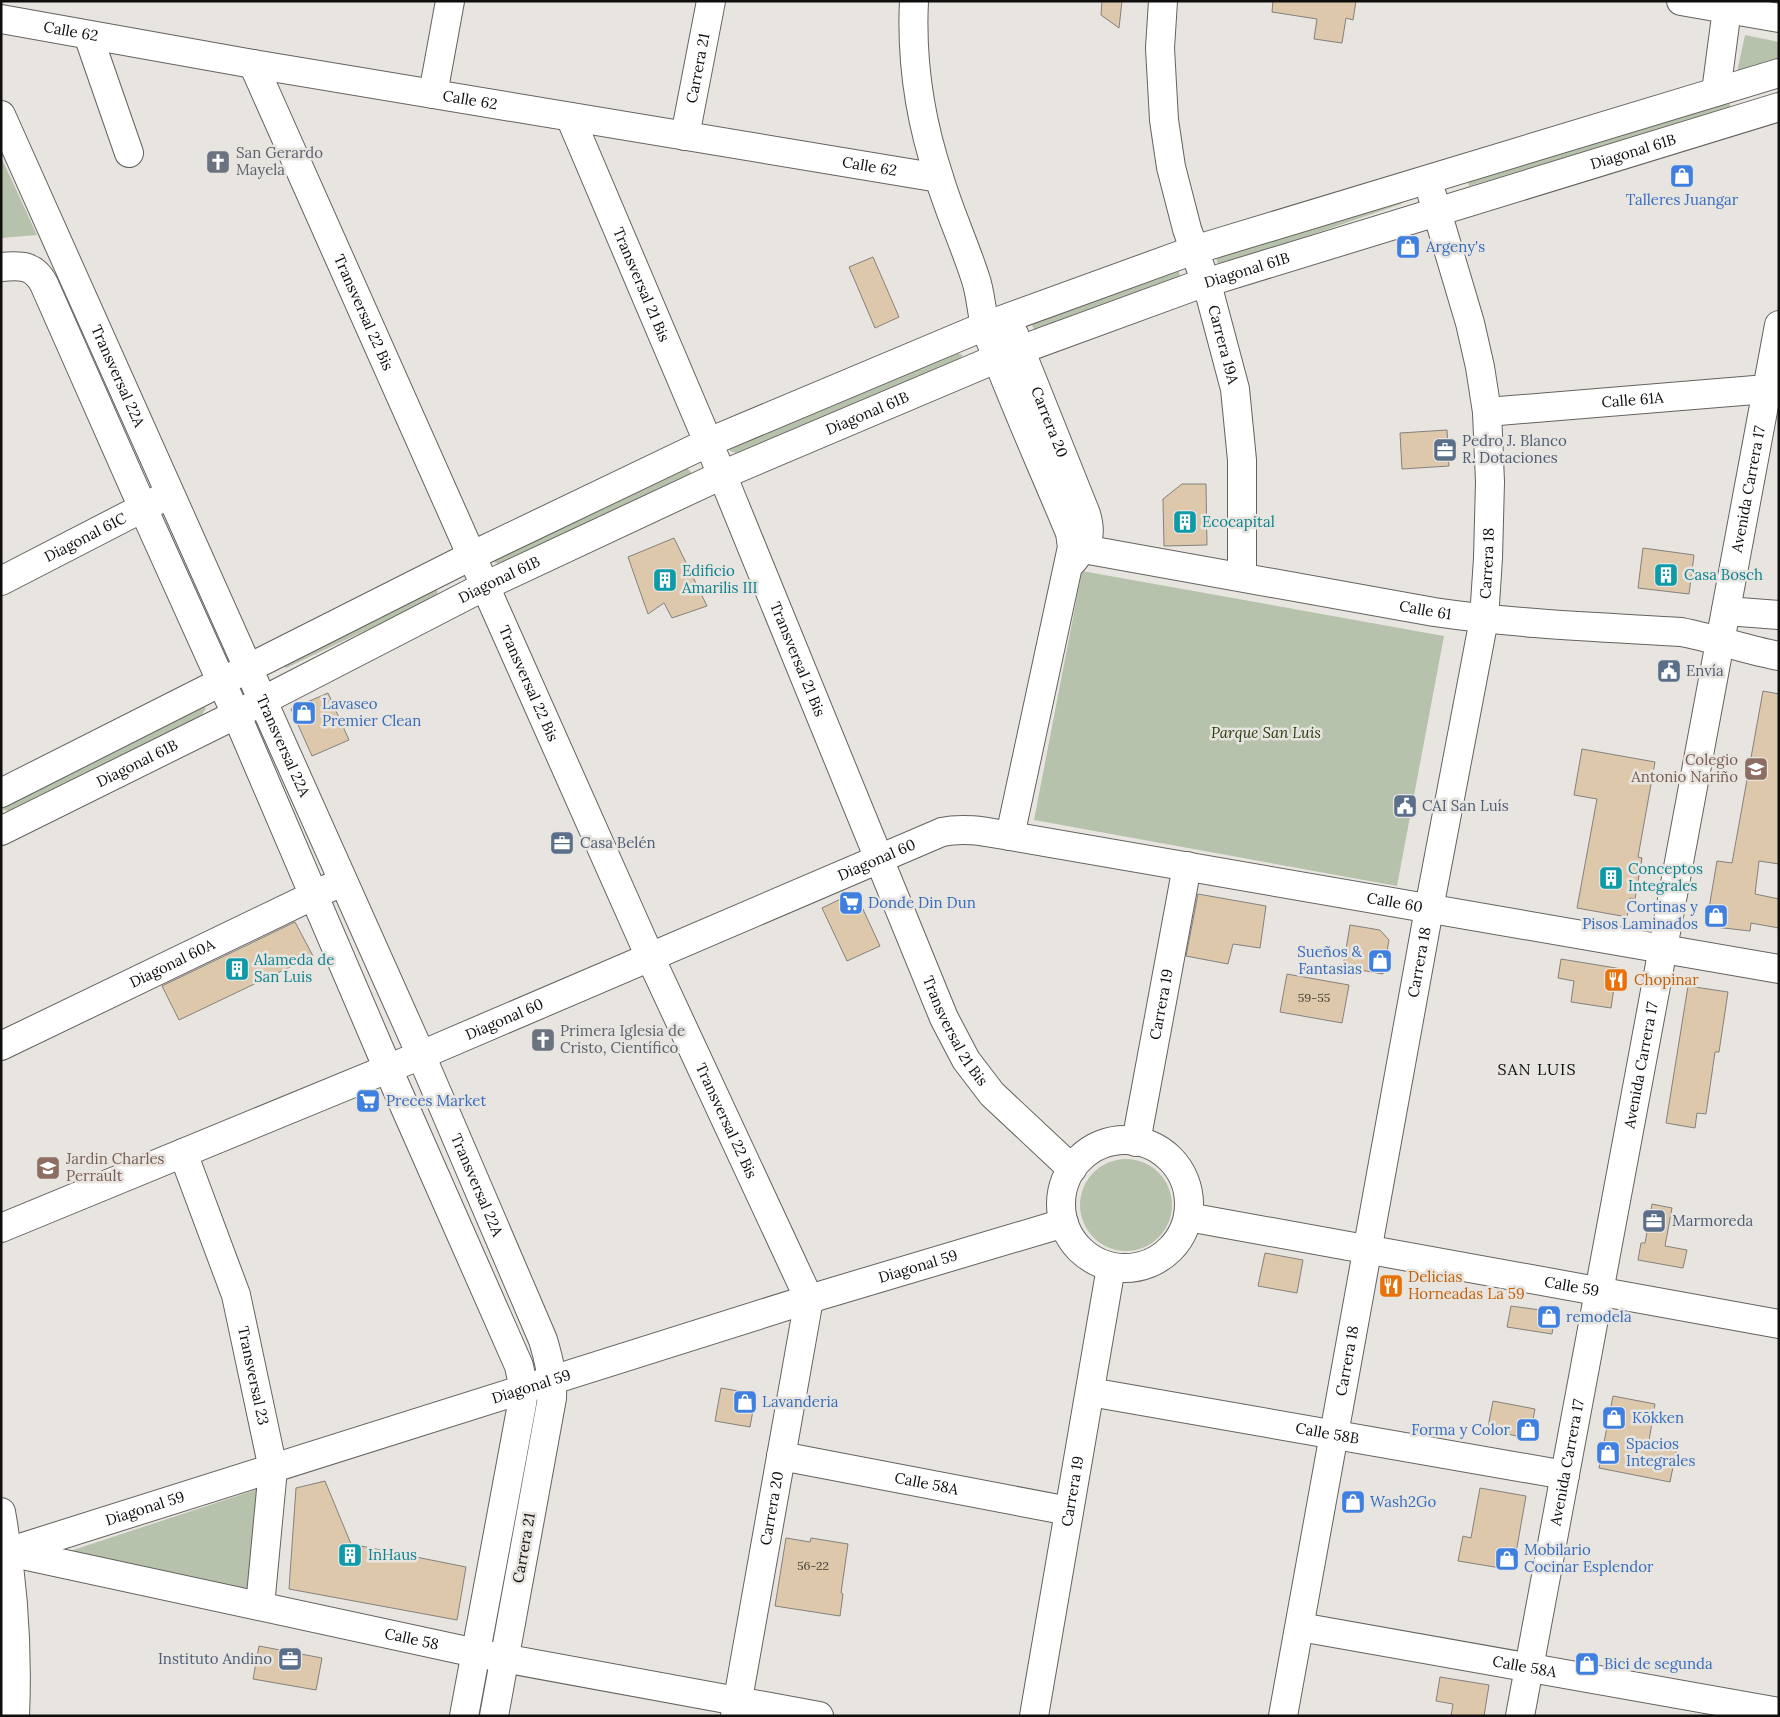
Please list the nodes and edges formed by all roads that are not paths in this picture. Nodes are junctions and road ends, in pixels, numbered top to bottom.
1 (450, 1) edge
2 (711, 1) edge
3 (914, 1) edge
4 (1163, 1) edge
5 (1680, 1) edge
6 (1726, 9) junction
7 (1779, 18) edge
8 (1, 19) edge
9 (88, 35) junction
10 (253, 64) junction
11 (1779, 73) edge
12 (1716, 92) junction
13 (433, 94) junction
14 (1779, 107) edge
15 (1, 115) edge
16 (570, 117) junction
17 (685, 136) junction
18 (129, 153) dead end
19 (928, 176) junction
20 (1427, 179) junction
21 (1437, 212) junction
22 (1194, 250) junction
23 (1, 267) edge
24 (1206, 284) junction
25 (996, 322) junction
26 (1779, 325) edge
27 (1009, 354) junction
28 (1773, 389) edge
29 (1487, 412) junction
30 (709, 442) junction
31 (722, 474) junction
32 (170, 494) junction
33 (143, 508) junction
34 (1074, 555) junction
35 (471, 556) junction
36 (1242, 577) junction
37 (1, 580) edge
38 (485, 586) junction
39 (1726, 612) junction
40 (1779, 615) edge
41 (1484, 619) junction
42 (1720, 642) junction
43 (1779, 656) edge
44 (249, 667) junction
45 (221, 680) junction
46 (264, 700) junction
47 (237, 714) junction
48 (1, 793) edge
49 (1, 831) edge
50 (1010, 836) junction
51 (880, 858) junction
52 (1187, 866) junction
53 (344, 880) junction
54 (314, 896) junction
55 (1430, 909) junction
56 (1662, 949) junction
57 (650, 957) junction
58 (1779, 969) edge
59 (1, 1046) edge
60 (421, 1055) junction
61 (388, 1069) junction
62 (1136, 1142) junction
63 (183, 1153) junction
64 (1072, 1169) junction
65 (1188, 1216) junction
66 (1064, 1223) junction
67 (1, 1228) edge
68 (1368, 1249) junction
69 (1112, 1267) junction
70 (1599, 1292) junction
71 (809, 1299) junction
72 (1779, 1324) edge
73 (553, 1381) junction
74 (524, 1390) junction
75 (1090, 1392) junction
76 (1334, 1435) junction
77 (781, 1456) junction
78 (273, 1468) junction
79 (1565, 1475) junction
80 (1069, 1511) junction
81 (1, 1512) edge
82 (4, 1553) edge
83 (260, 1606) junction
84 (1300, 1627) junction
85 (476, 1653) junction
86 (505, 1658) junction
87 (1529, 1668) junction
88 (736, 1708) edge
89 (1779, 1712) edge
90 (15, 1716) edge
91 (464, 1716) edge
92 (494, 1716) edge
93 (819, 1716) edge
94 (1034, 1716) edge
95 (1283, 1716) edge
96 (1520, 1716) edge

1 - 13 street
2 - 17 street, Carrera 21
3 - 19 street, Carrera 20
4 - 22 street, Carrera 19A
5 - 6 street
6 - 7 street
6 - 12 street
8 - 9 street, Calle 62
9 - 10 street, Calle 62
9 - 18 street
10 - 13 street, Calle 62
10 - 35 street, Transversal 22 Bis
11 - 12 street
12 - 20 street
13 - 16 street, Calle 62
14 - 21 street, Diagonal 61B
15 - 32 street, Transversal 22A
16 - 17 street, Calle 62
16 - 30 street, Transversal 21 Bis
17 - 19 street, Calle 62
19 - 25 street, Carrera 20
20 - 21 street, Carrera 18
20 - 22 street
21 - 24 street, Diagonal 61B
21 - 29 street, Carrera 18
22 - 24 street, Carrera 19A
22 - 25 street
23 - 33 street, Transversal 22A
24 - 27 street, Diagonal 61B
24 - 36 street, Carrera 19A
25 - 27 street, Carrera 20
25 - 30 street
26 - 28 street, Avenida Carrera 17
27 - 31 street, Diagonal 61B
27 - 34 street, Carrera 20
28 - 29 street, Calle 61A
28 - 39 street, Avenida Carrera 17
29 - 41 street, Carrera 18
30 - 31 street, Transversal 21 Bis
30 - 35 street
31 - 38 street, Diagonal 61B
31 - 51 street, Transversal 21 Bis
32 - 33 street, Diagonal 61C
32 - 44 street, Transversal 22A
33 - 37 street, Diagonal 61C
33 - 45 street, Transversal 22A
34 - 36 street, Calle 61
34 - 50 street, Carrera 20
35 - 38 street, Transversal 22 Bis
35 - 44 street
36 - 41 street, Calle 61
38 - 46 street, Diagonal 61B
38 - 57 street, Transversal 22 Bis
39 - 40 street
39 - 42 street, Avenida Carrera 17
41 - 42 street, Calle 61
41 - 55 street, Carrera 18
42 - 43 street, Calle 61
42 - 56 street, Avenida Carrera 17
44 - 45 street
44 - 46 street, Transversal 22A
45 - 47 street, Transversal 22A
45 - 48 street
46 - 47 street, Diagonal 61B
46 - 53 street, Transversal 22A
47 - 49 street, Diagonal 61B
47 - 54 street, Transversal 22A
50 - 51 street, Diagonal 60
50 - 52 street, Calle 60
51 - 57 street, Diagonal 60
51 - 64 street, Transversal 21 Bis
52 - 55 street, Calle 60
52 - 62 street, Carrera 19
53 - 54 street, Diagonal 60A
53 - 60 street, Transversal 22A
54 - 59 street, Diagonal 60A
54 - 61 street, Transversal 22A
55 - 56 street, Calle 60
55 - 68 street, Carrera 18
56 - 58 street, Calle 60
56 - 70 street, Avenida Carrera 17
57 - 60 street, Diagonal 60
57 - 71 street, Transversal 22 Bis
60 - 61 street, Diagonal 60
60 - 73 street, Transversal 22A
61 - 63 street, Diagonal 60
61 - 74 street, Transversal 22A
62 - 64 street
62 - 65 street
63 - 67 street, Diagonal 60
63 - 78 street, Transversal 23
64 - 66 street
65 - 68 street, Calle 59
65 - 69 street
66 - 69 street
66 - 71 street, Diagonal 59
68 - 70 street, Calle 59
68 - 76 street, Carrera 18
69 - 75 street, Carrera 19
70 - 72 street, Calle 59
70 - 79 street, Avenida Carrera 17
71 - 73 street, Diagonal 59
71 - 77 street, Carrera 20
73 - 74 street, Diagonal 59
73 - 86 street, Carrera 21
74 - 78 street, Diagonal 59
74 - 85 street, Carrera 21
75 - 76 street, Calle 58B
75 - 80 street, Carrera 19
76 - 79 street, Calle 58B
76 - 84 street, Carrera 18
77 - 80 street, Calle 58A
77 - 88 street, Carrera 20
78 - 82 street, Diagonal 59
78 - 83 street, Transversal 23
79 - 87 street, Avenida Carrera 17
80 - 94 street, Carrera 19
81 - 82 street
82 - 83 street, Calle 58
82 - 90 street
83 - 85 street, Calle 58
84 - 87 street, Calle 58A
84 - 95 street, Carrera 18
85 - 86 street, Calle 58
85 - 91 street, Carrera 21
86 - 88 street, Calle 58
86 - 92 street, Carrera 21
87 - 89 street, Calle 58A
87 - 96 street, Avenida Carrera 17
88 - 93 street, Calle 58

